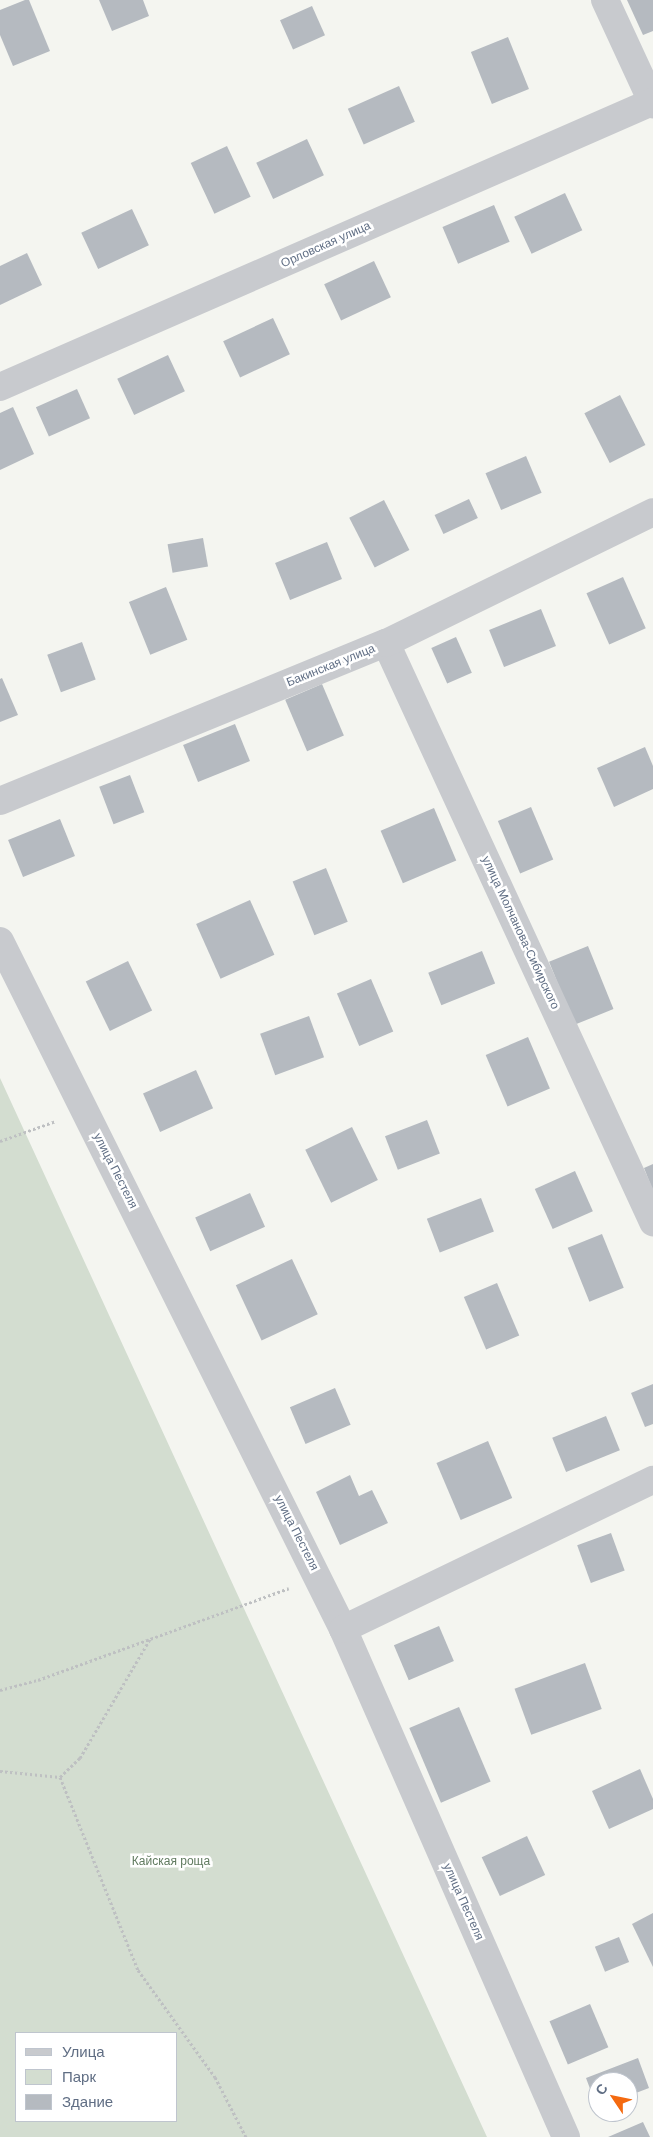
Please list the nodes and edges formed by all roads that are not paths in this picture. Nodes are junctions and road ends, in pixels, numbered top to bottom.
1 (605, 0) edge
2 (652, 103) edge
3 (0, 387) edge
4 (653, 512) edge
5 (386, 643) junction
6 (0, 801) edge
7 (0, 941) edge
8 (653, 1222) edge
9 (653, 1480) edge
10 (343, 1629) junction
11 (566, 2137) edge

1 - 2 street
2 - 3 street, Орловская улица
4 - 5 street, Бакинская улица
5 - 6 street, Бакинская улица
5 - 8 street, улица Молчанова-Сибирского
7 - 10 street, улица Пестеля
9 - 10 street
10 - 11 street, улица Пестеля

